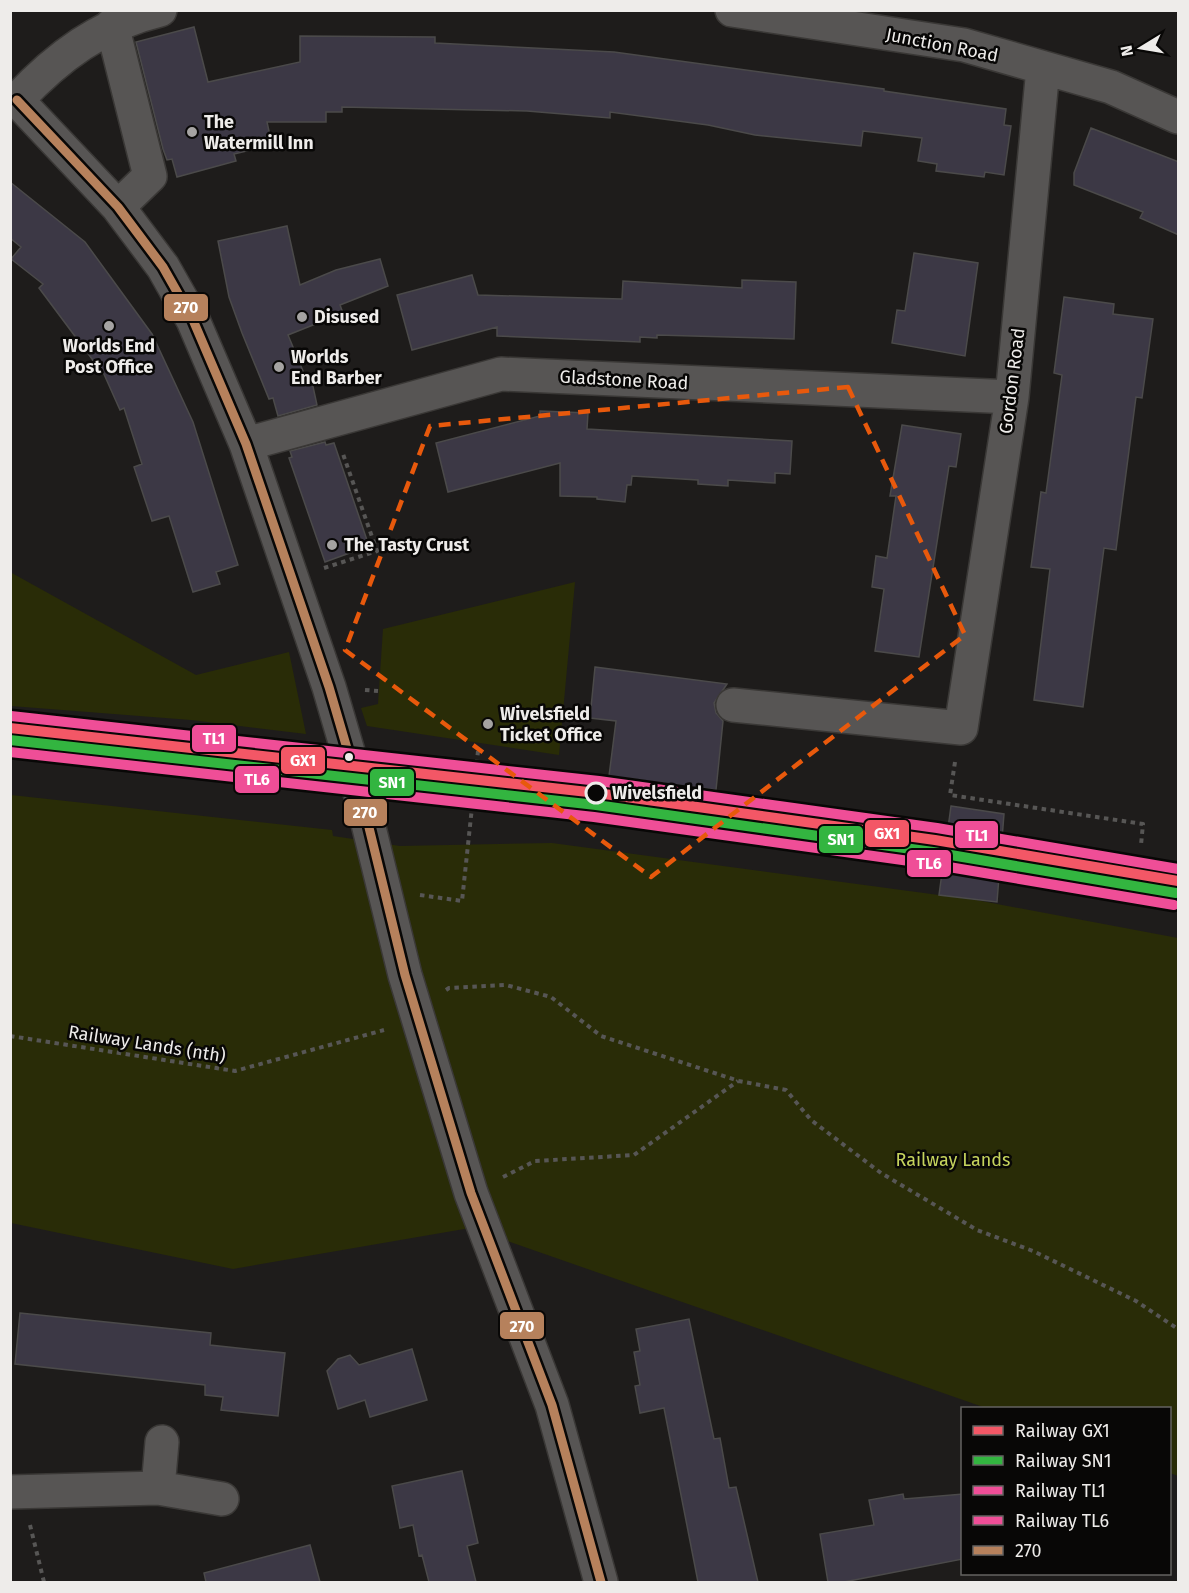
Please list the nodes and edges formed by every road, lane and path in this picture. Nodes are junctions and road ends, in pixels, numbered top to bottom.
1 (732, 10) edge
2 (156, 11) edge
3 (112, 26) junction
4 (1043, 68) junction
5 (14, 100) edge
6 (1179, 117) edge
7 (118, 207) junction
8 (1012, 397) junction
9 (246, 444) junction
10 (340, 447) dead end
11 (345, 561) dead end
12 (733, 705) dead end
13 (961, 728) junction
14 (478, 751) dead end
15 (1141, 845) dead end
16 (384, 890) junction
17 (418, 1021) junction
18 (10, 1036) edge
19 (739, 1080) junction
20 (471, 1193) junction
21 (1179, 1329) edge
22 (162, 1442) dead end
23 (158, 1488) junction
24 (16, 1490) edge
25 (222, 1499) dead end
26 (44, 1582) edge
27 (601, 1582) edge

1 - 4 street, Junction Road
2 - 3 street
3 - 5 street
3 - 7 street
4 - 6 street, Junction Road
4 - 8 street, Gordon Road
5 - 7 street
7 - 9 street
8 - 9 street, Gladstone Road
8 - 13 street, Gordon Road
9 - 16 street
10 - 11 path
12 - 13 street
13 - 15 path
14 - 16 path
16 - 17 street
17 - 18 path, Railway Lands (nth)
17 - 19 path
17 - 20 street
19 - 20 path
19 - 21 path
20 - 27 street
22 - 23 street
23 - 24 street
23 - 25 street
24 - 26 path

